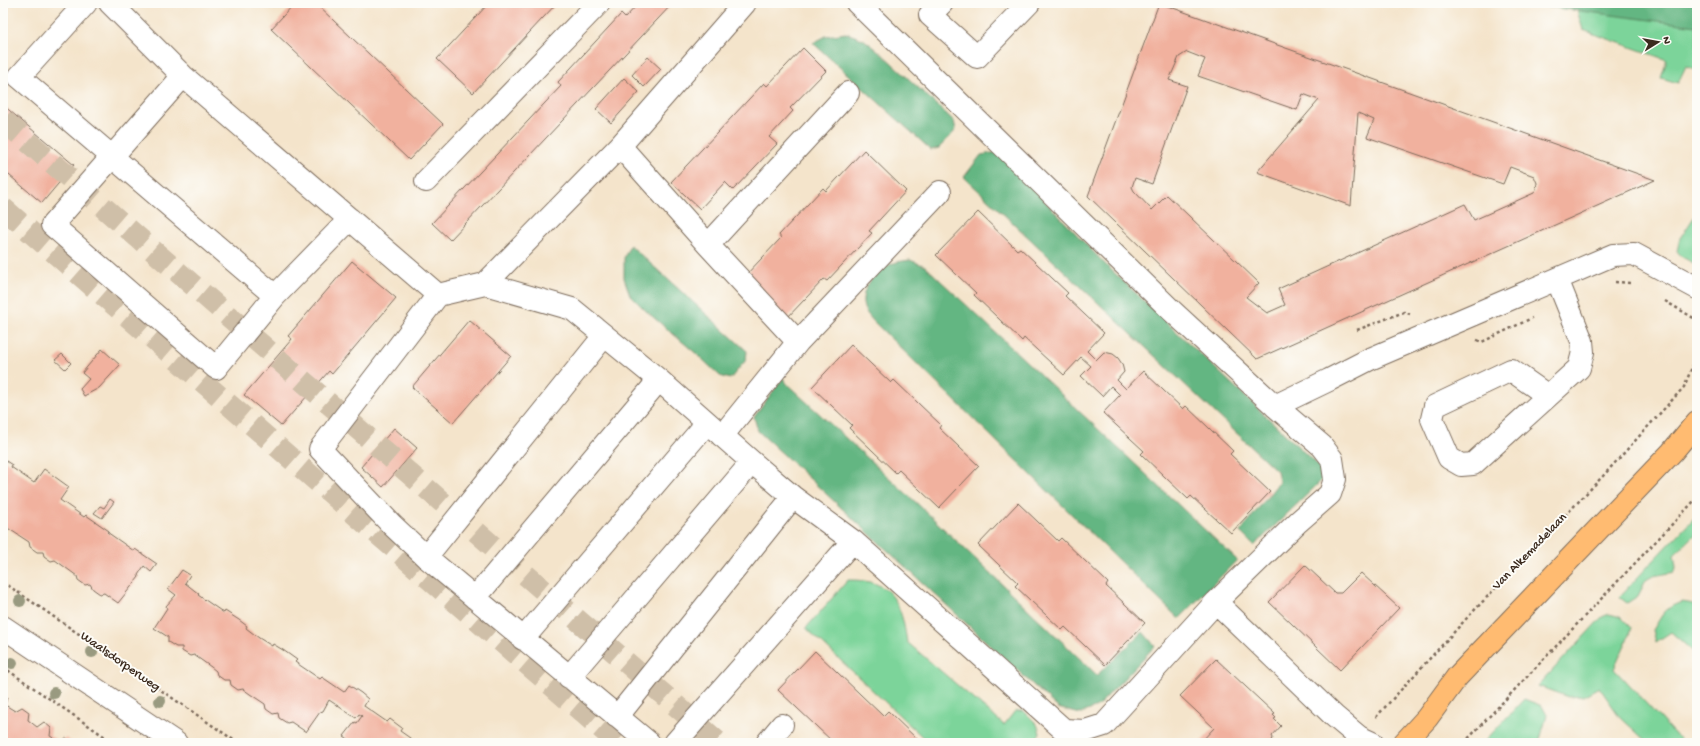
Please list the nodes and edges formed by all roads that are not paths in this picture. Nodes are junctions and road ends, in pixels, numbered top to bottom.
1 (86, 3) edge
2 (110, 3) edge
3 (598, 3) edge
4 (745, 3) edge
5 (857, 3) edge
6 (942, 3) edge
7 (1029, 3) edge
8 (183, 76) junction
9 (848, 93) dead end
10 (620, 146) junction
11 (113, 156) junction
12 (426, 181) dead end
13 (940, 192) dead end
14 (350, 219) junction
15 (708, 245) junction
16 (1557, 279) junction
17 (485, 284) junction
18 (1697, 288) edge
19 (438, 295) junction
20 (275, 296) junction
21 (604, 336) junction
22 (798, 342) junction
23 (659, 380) junction
24 (1548, 396) junction
25 (1275, 406) junction
26 (1697, 422) edge
27 (715, 429) junction
28 (752, 462) junction
29 (793, 497) junction
30 (853, 541) junction
31 (426, 557) junction
32 (475, 598) junction
33 (1216, 602) junction
34 (3, 628) edge
35 (523, 638) junction
36 (569, 676) junction
37 (617, 717) junction
38 (782, 725) dead end
39 (1058, 736) edge
40 (1365, 740) edge
41 (176, 743) edge
42 (649, 743) edge
43 (676, 743) edge
44 (767, 743) edge
45 (1404, 743) edge

1 - 11 street
2 - 8 street
3 - 12 street
4 - 10 street
5 - 25 street
6 - 7 street
8 - 11 street
8 - 14 street
9 - 15 street
10 - 15 street
10 - 17 street
11 - 20 street
11 - 20 street
13 - 22 street
14 - 19 street
14 - 20 street
15 - 22 street
16 - 18 street
16 - 24 street
16 - 25 street
17 - 19 street
17 - 21 street
19 - 31 street
21 - 23 street
21 - 31 street
22 - 27 street
23 - 27 street
23 - 32 street
24 - 24 street
25 - 33 street
26 - 45 main road
27 - 28 street
27 - 35 street
28 - 29 street
28 - 36 street
29 - 30 street
29 - 37 street
30 - 39 street
30 - 43 street
31 - 32 street
32 - 35 street
33 - 39 street
33 - 40 street
34 - 41 street
35 - 36 street
36 - 37 street
37 - 42 street
38 - 44 street

